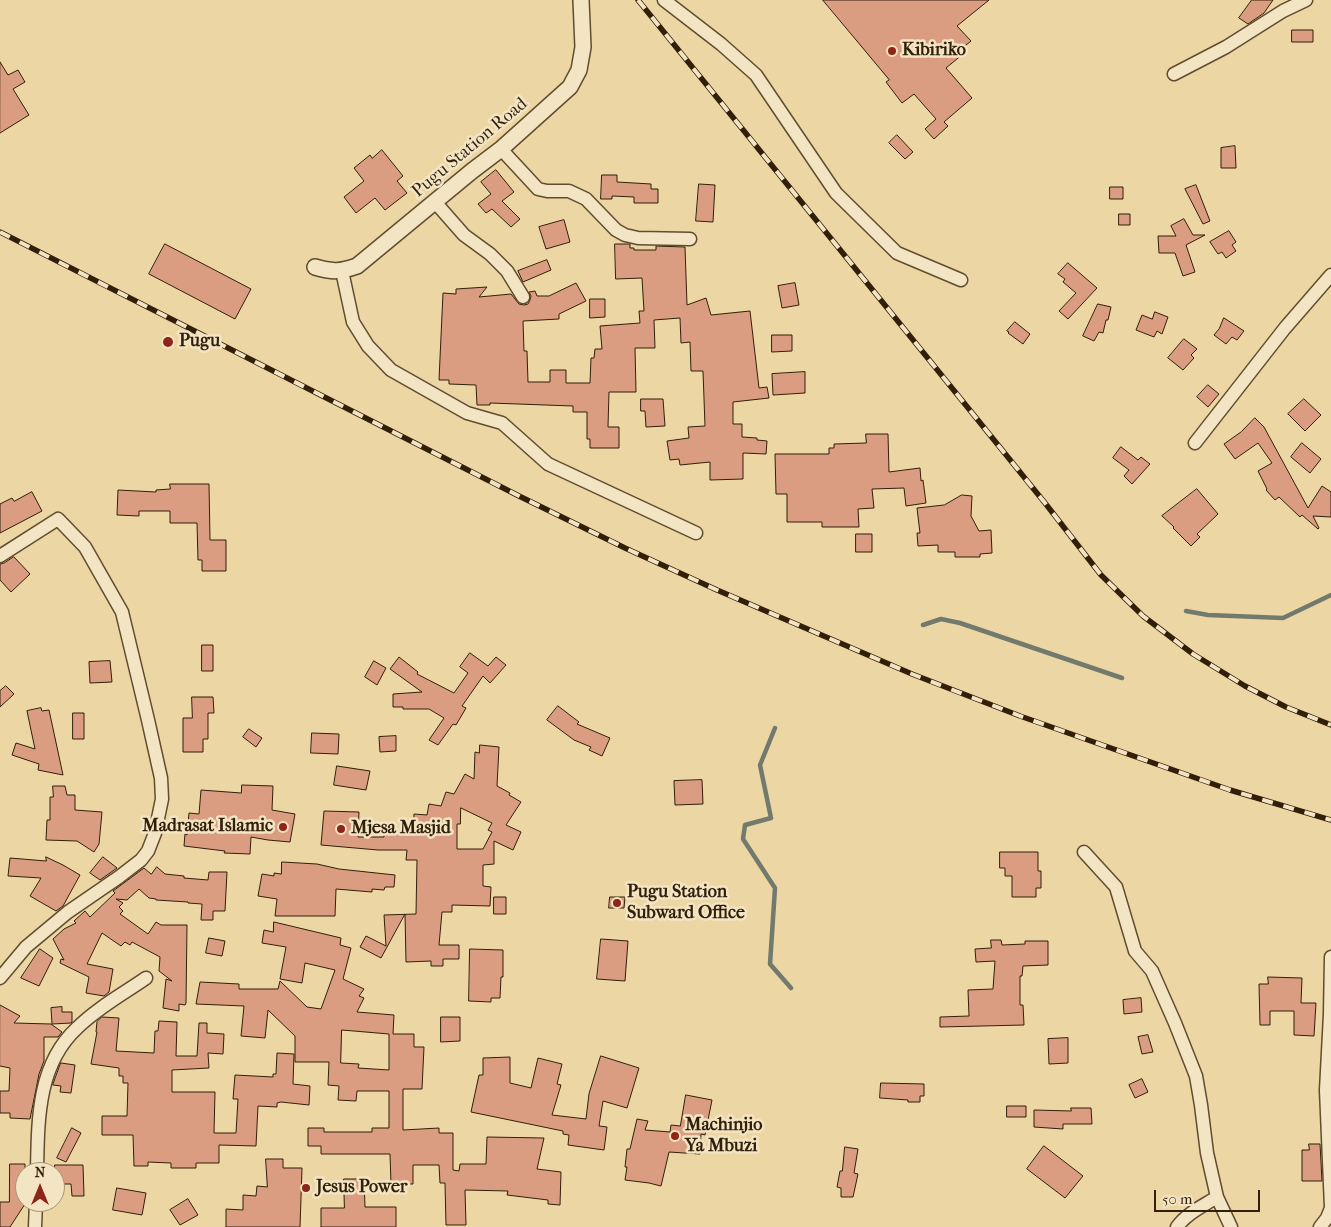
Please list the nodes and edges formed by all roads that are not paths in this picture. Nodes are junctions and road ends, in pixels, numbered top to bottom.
1 (581, 0) edge
2 (664, 0) edge
3 (1306, 0) edge
4 (1174, 74) dead end
5 (501, 149) junction
6 (435, 202) junction
7 (690, 239) dead end
8 (315, 266) dead end
9 (342, 271) junction
10 (1331, 275) edge
11 (962, 280) dead end
12 (523, 297) dead end
13 (1195, 443) dead end
14 (696, 533) dead end
15 (0, 556) edge
16 (1084, 852) dead end
17 (1331, 957) edge
18 (0, 978) edge
19 (146, 978) dead end
20 (37, 1162) edge
21 (1218, 1197) junction
22 (36, 1212) edge
23 (35, 1227) edge
24 (1177, 1227) edge
25 (1231, 1227) edge
26 (1320, 1227) edge

1 - 5 street, Pugu Station Road
2 - 11 street
3 - 4 street
5 - 6 street, Pugu Station Road
5 - 7 street
6 - 9 street, Pugu Station Road
6 - 12 street
8 - 9 street
9 - 14 street
10 - 13 street
15 - 18 street
16 - 21 street
17 - 26 street
19 - 20 street
21 - 24 street
21 - 25 street
22 - 23 street

